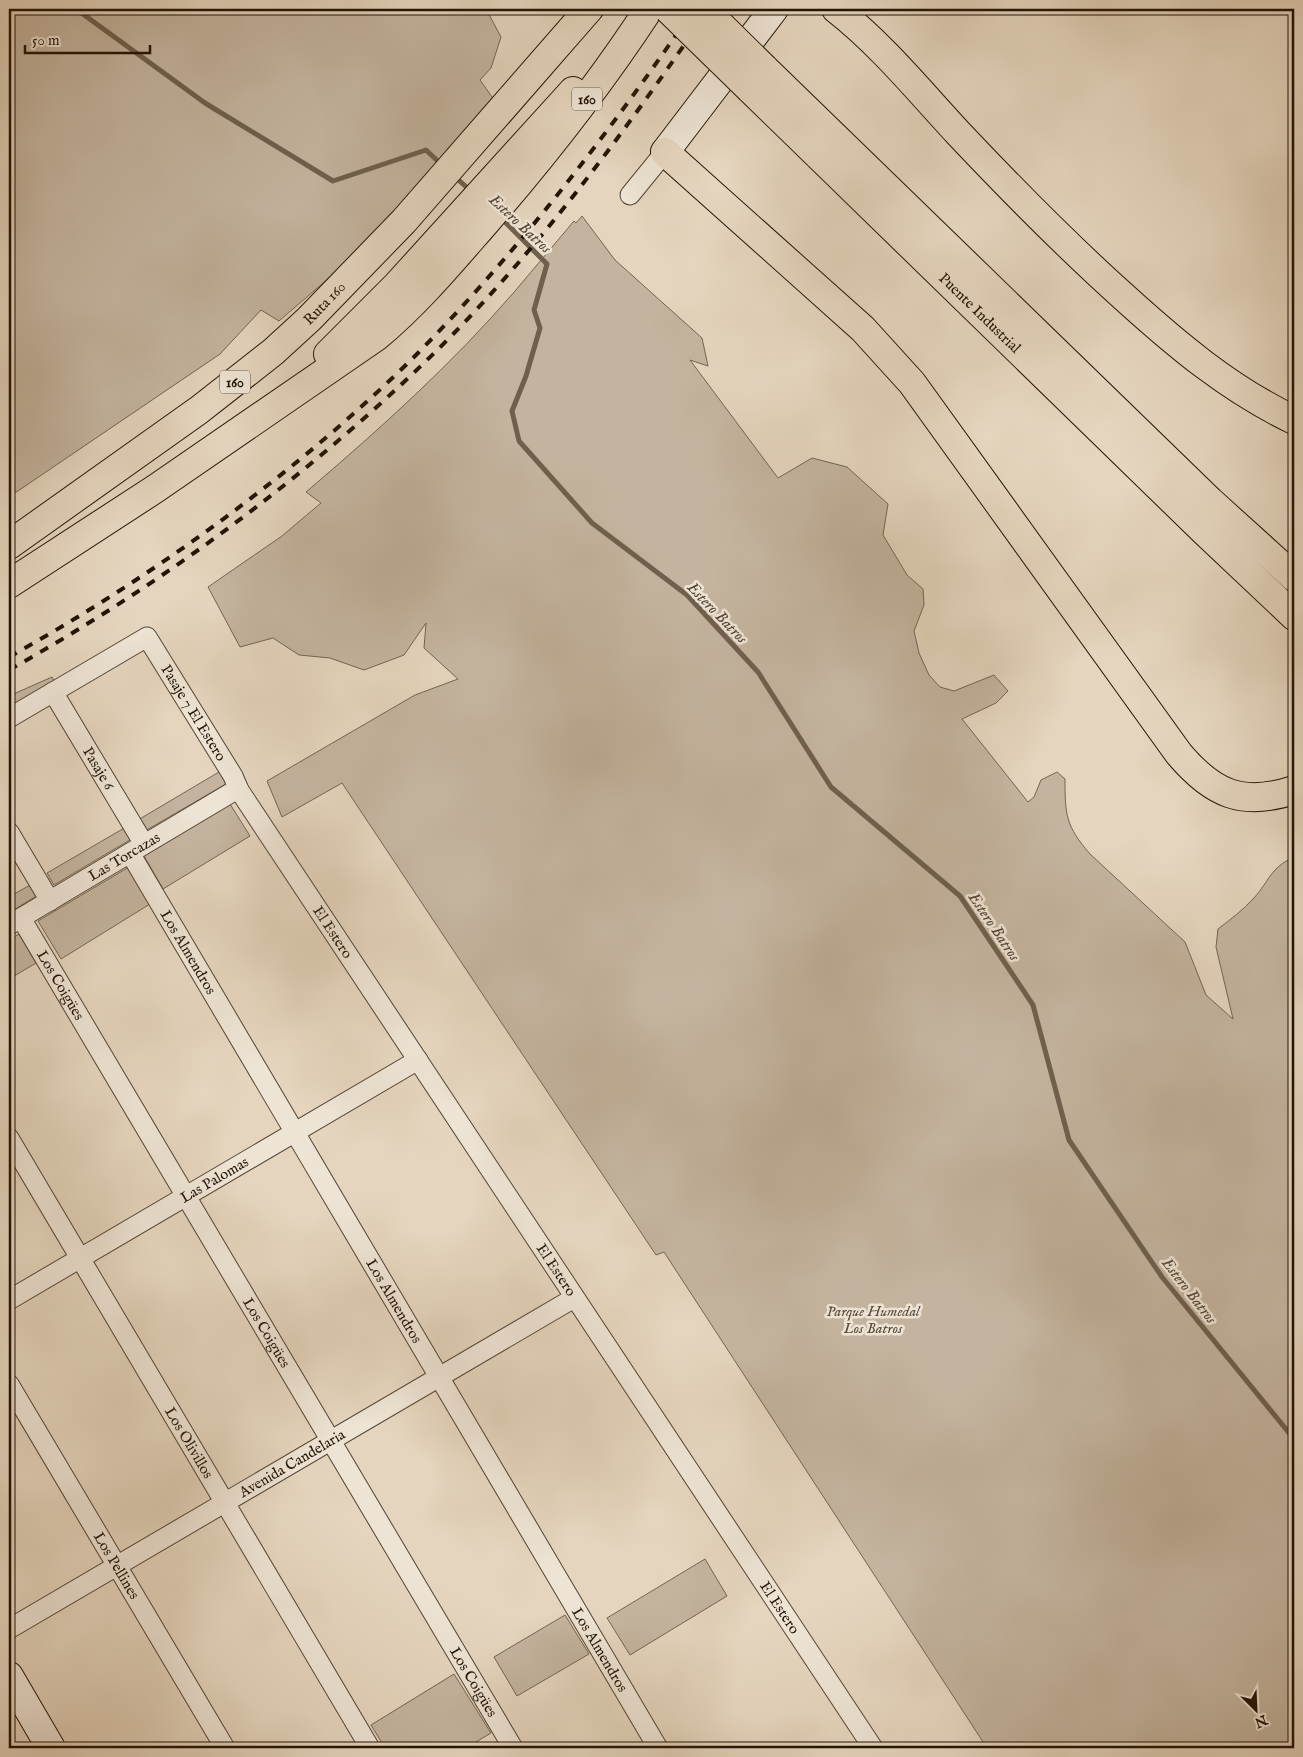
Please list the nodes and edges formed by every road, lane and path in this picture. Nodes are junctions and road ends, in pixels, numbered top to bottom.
1 (589, 9) edge
2 (637, 9) edge
3 (649, 9) edge
4 (668, 9) edge
5 (704, 9) edge
6 (774, 9) edge
7 (836, 9) edge
8 (856, 9) edge
9 (870, 38) junction
10 (757, 79) junction
11 (665, 152) junction
12 (514, 174) junction
13 (630, 195) dead end
14 (1294, 420) edge
15 (9, 545) edge
16 (1290, 572) edge
17 (9, 584) edge
18 (1294, 616) edge
19 (53, 692) junction
20 (9, 718) edge
21 (239, 790) junction
22 (1294, 790) edge
23 (9, 832) edge
24 (137, 848) junction
25 (50, 901) junction
26 (15, 921) edge
27 (418, 1060) junction
28 (295, 1132) junction
29 (9, 1138) edge
30 (186, 1196) junction
31 (80, 1258) junction
32 (574, 1298) junction
33 (9, 1300) edge
34 (440, 1377) junction
35 (9, 1384) edge
36 (330, 1441) junction
37 (225, 1502) junction
38 (116, 1566) junction
39 (9, 1629) edge
40 (9, 1676) edge
41 (51, 1748) edge
42 (224, 1748) edge
43 (370, 1748) edge
44 (513, 1748) edge
45 (658, 1748) edge
46 (873, 1748) edge

1 - 15 highway, Ruta 160 / 160
2 - 12 highway, 160
3 - 12 highway, 160
4 - 10 highway, Puente Industrial, bridge
5 - 10 highway, Puente Industrial, bridge
6 - 11 main road
7 - 9 highway
8 - 9 highway
9 - 14 highway
10 - 16 highway, Puente Industrial
10 - 18 highway, Puente Industrial
11 - 13 street
11 - 22 highway
12 - 17 highway, 160
19 - 20 street
19 - 21 street, Pasaje 7 El Estero
19 - 24 street, Pasaje 6
21 - 24 street, Las Torcazas
21 - 27 street, El Estero
23 - 25 street
24 - 25 street, Las Torcazas
24 - 28 street, Los Almendros
25 - 26 street, Las Torcazas
26 - 30 street, Los Coigües
27 - 28 street, Las Palomas
27 - 32 street, El Estero
28 - 30 street, Las Palomas
28 - 34 street, Los Almendros
29 - 31 street, Los Olivillos
30 - 31 street, Las Palomas
30 - 36 street, Los Coigües
31 - 33 street, Las Palomas
31 - 37 street, Los Olivillos
32 - 34 street, Avenida Candelaria
32 - 46 street, El Estero
34 - 36 street, Avenida Candelaria
34 - 45 street, Los Almendros
35 - 38 street, Los Pellines
36 - 37 street, Avenida Candelaria
36 - 44 street, Los Coigües
37 - 38 street, Avenida Candelaria
37 - 43 street, Los Olivillos
38 - 39 street, Avenida Candelaria
38 - 42 street, Los Pellines
40 - 41 main road

